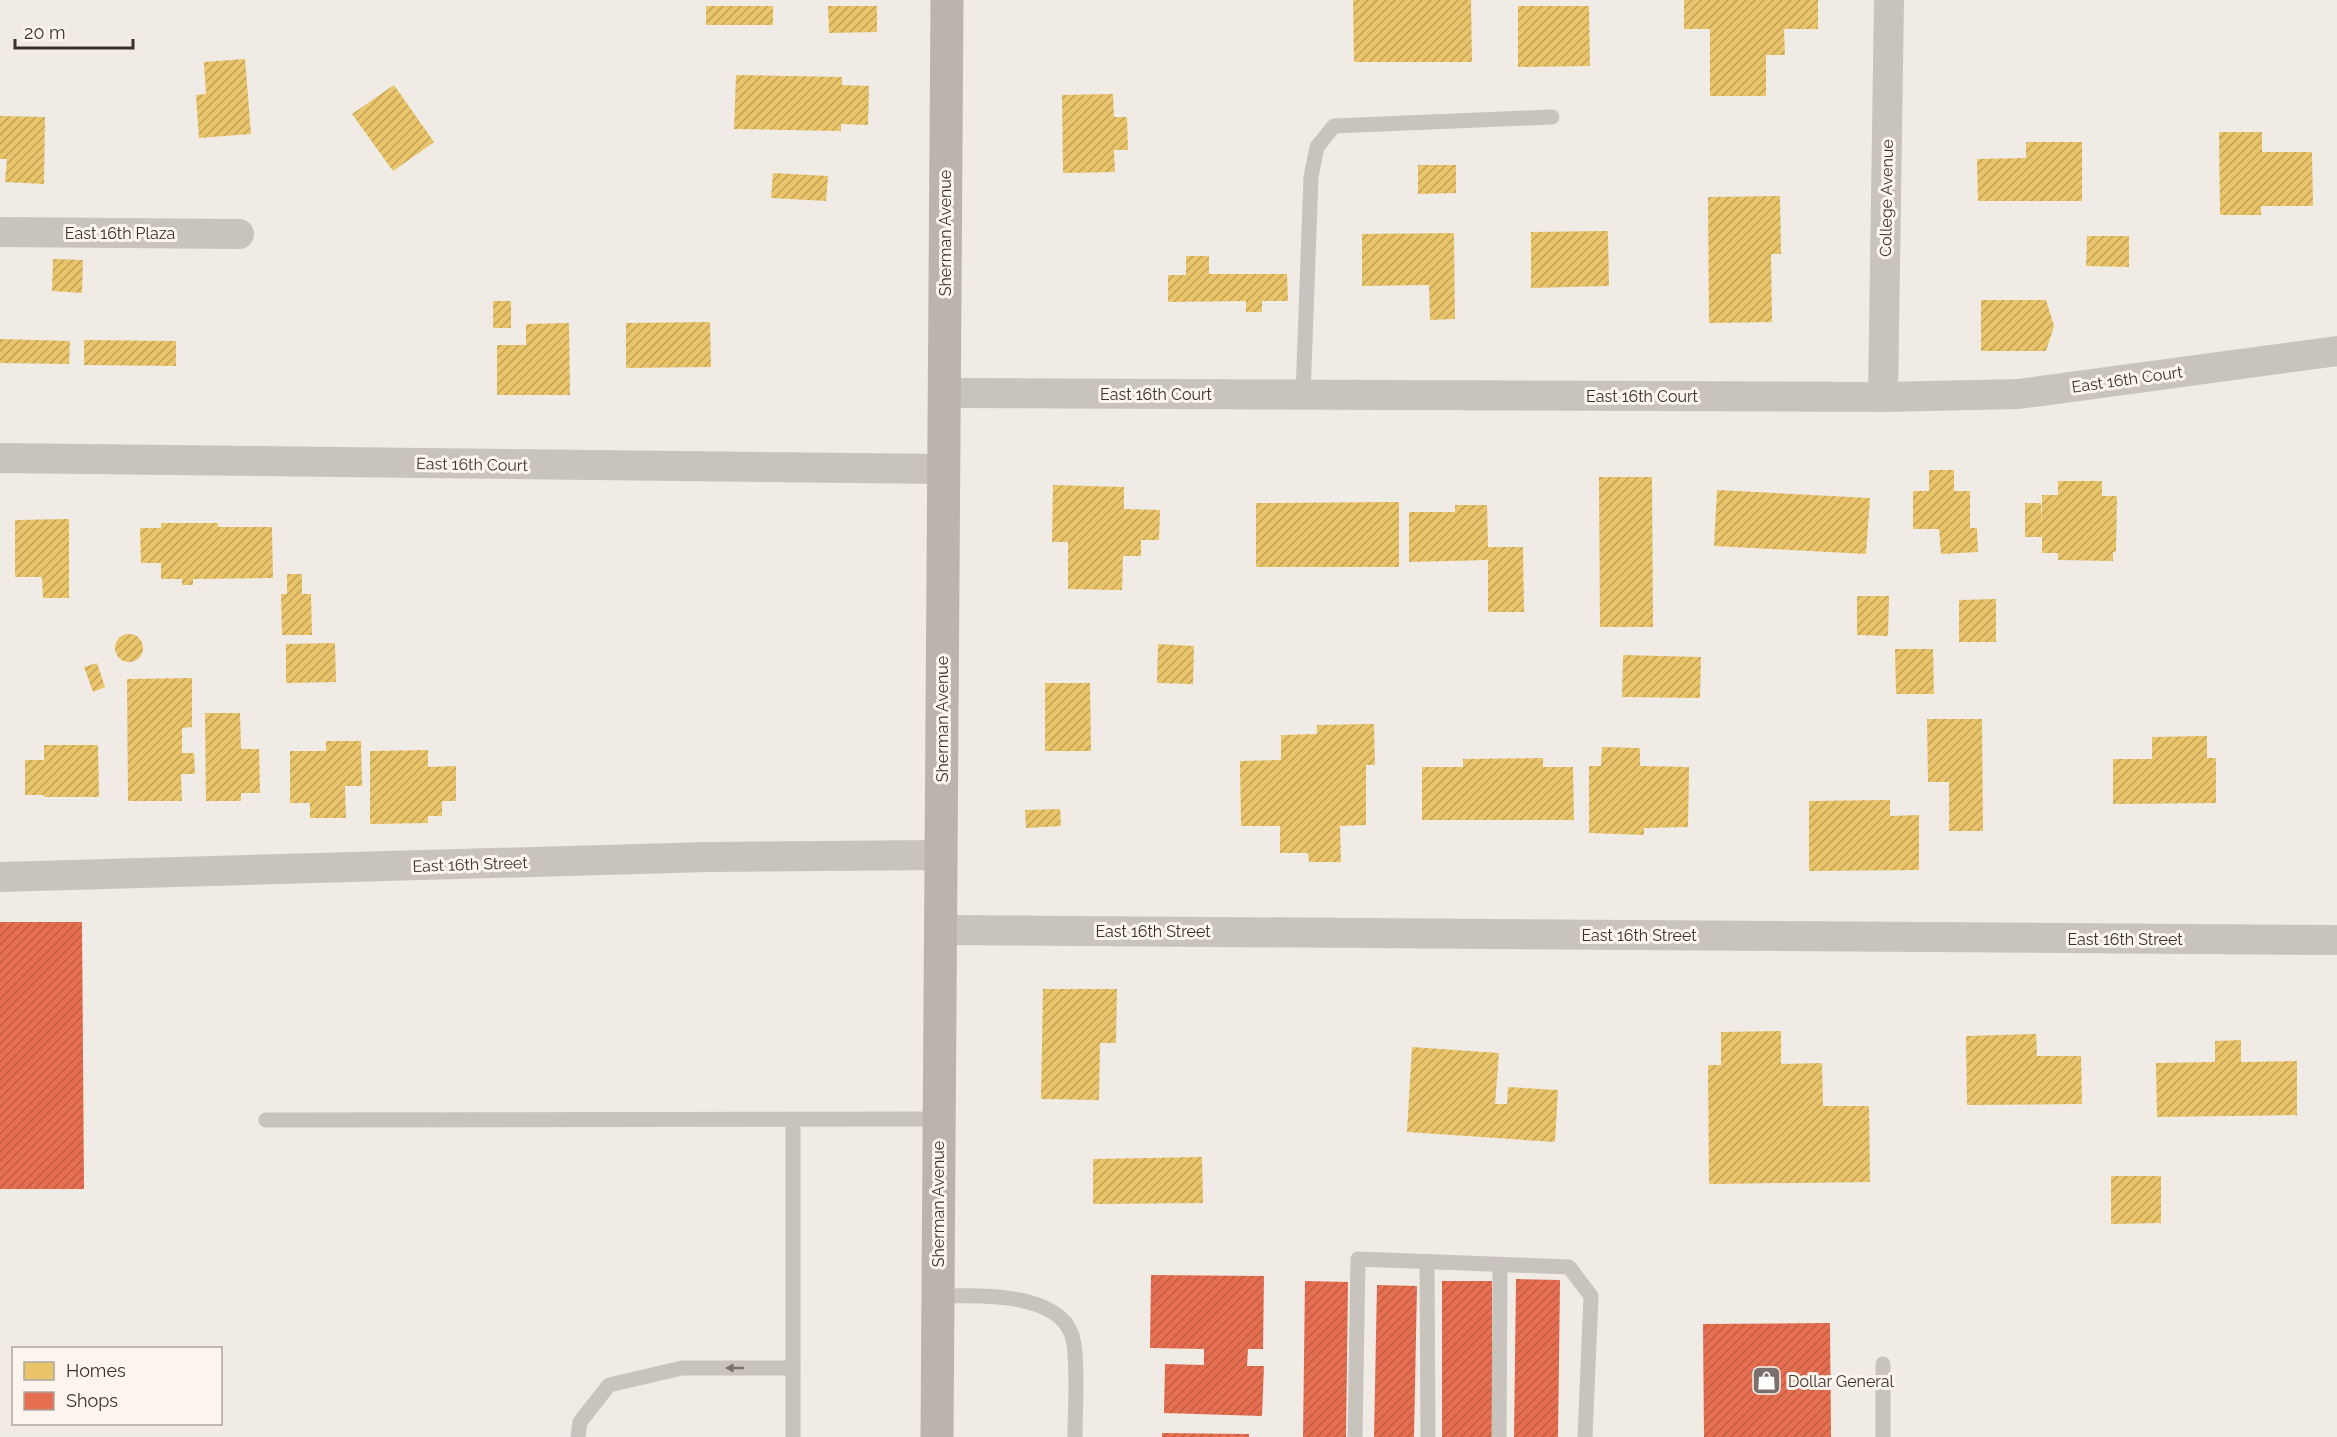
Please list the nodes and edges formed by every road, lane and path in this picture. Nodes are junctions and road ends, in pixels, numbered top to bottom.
1 (947, 0) edge
2 (1889, 0) edge
3 (1552, 117) dead end
4 (0, 232) edge
5 (239, 234) dead end
6 (2337, 351) edge
7 (944, 393) junction
8 (1304, 395) junction
9 (1883, 397) junction
10 (0, 458) edge
11 (944, 469) junction
12 (941, 855) junction
13 (0, 877) edge
14 (940, 930) junction
15 (2337, 940) edge
16 (938, 1119) junction
17 (266, 1120) dead end
18 (793, 1120) junction
19 (1427, 1261) junction
20 (1500, 1264) junction
21 (938, 1296) junction
22 (1883, 1364) dead end
23 (793, 1368) junction
24 (578, 1437) edge
25 (793, 1437) edge
26 (937, 1437) edge
27 (1076, 1437) edge
28 (1355, 1437) edge
29 (1428, 1437) edge
30 (1499, 1437) edge
31 (1585, 1437) edge
32 (1883, 1437) edge

1 - 7 street, Sherman Avenue
2 - 9 street, College Avenue
3 - 8 lane
4 - 5 street, East 16th Plaza
6 - 9 street, East 16th Court
7 - 8 street, East 16th Court
7 - 11 street, Sherman Avenue
8 - 9 street, East 16th Court
10 - 11 street, East 16th Court
11 - 12 street, Sherman Avenue
12 - 13 street, East 16th Street
12 - 14 street, Sherman Avenue
14 - 15 street, East 16th Street
14 - 16 street, Sherman Avenue
16 - 18 lane
16 - 21 street, Sherman Avenue
17 - 18 lane
18 - 23 lane
19 - 20 lane
19 - 28 lane
19 - 29 lane
20 - 30 lane
20 - 31 lane
21 - 26 street, Sherman Avenue
21 - 27 lane
22 - 32 lane
23 -> 24 lane
23 - 25 lane

